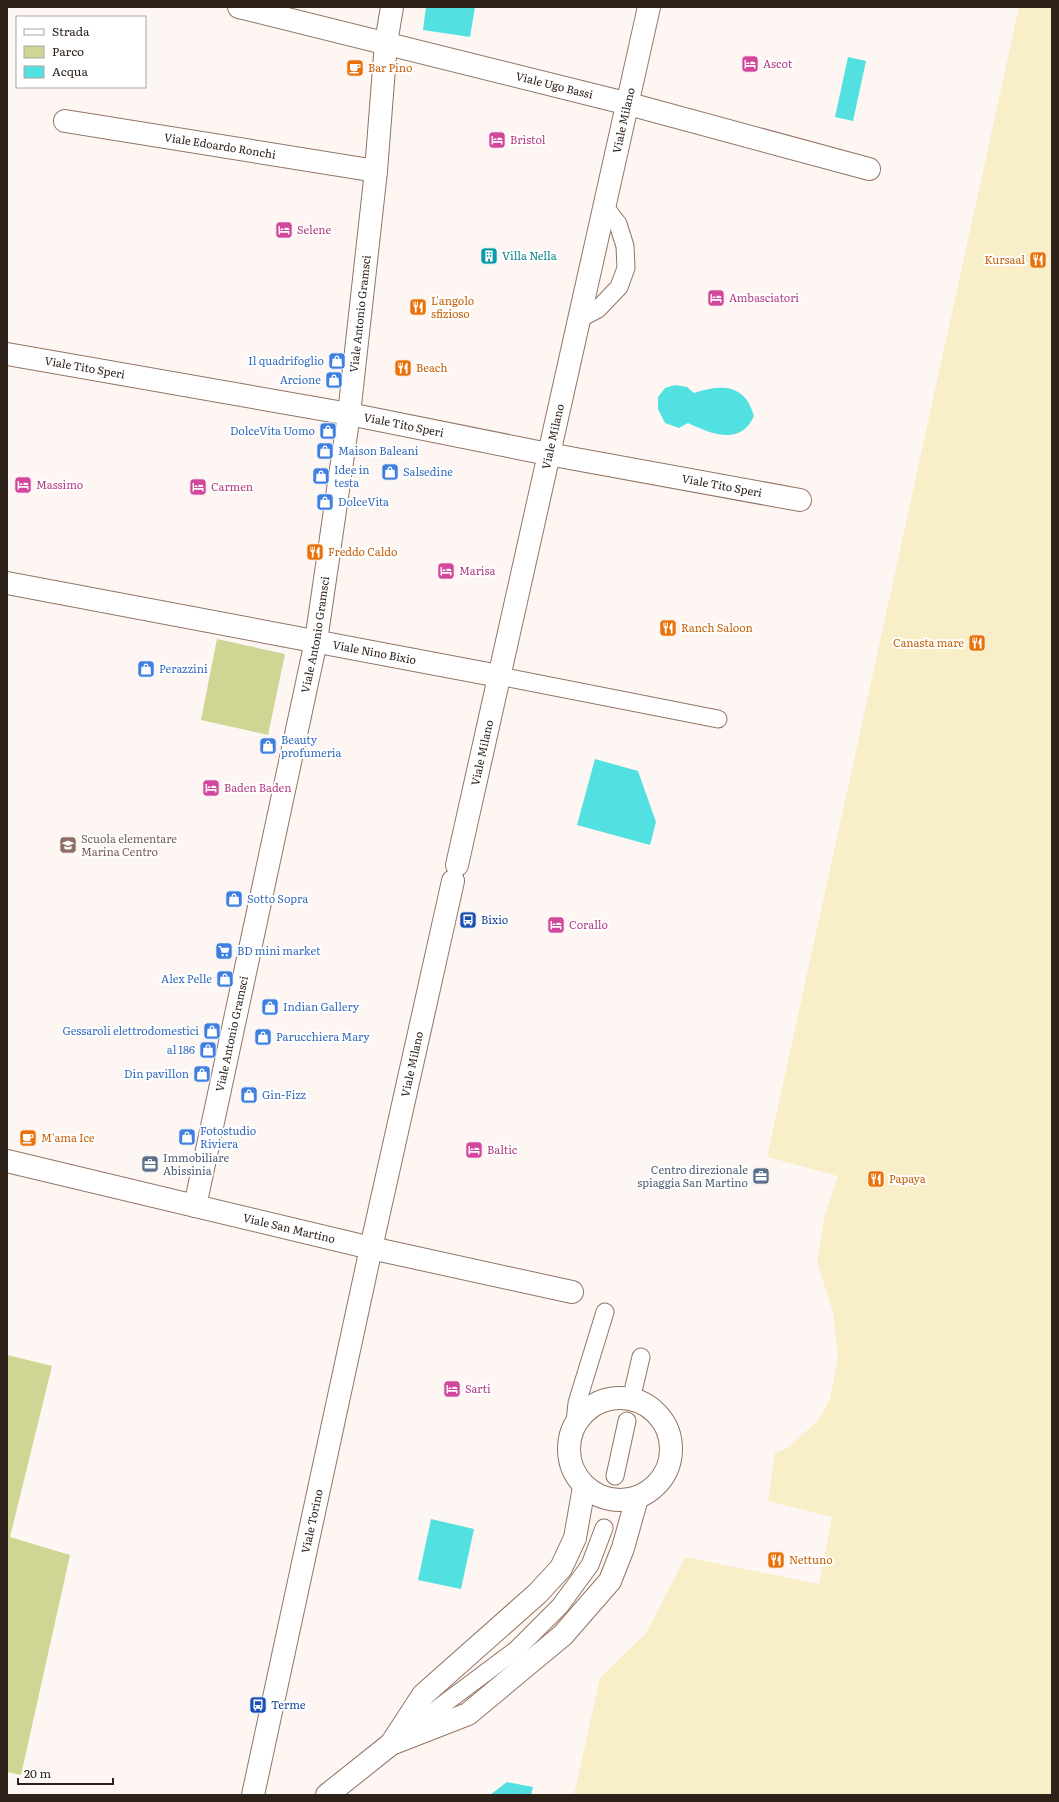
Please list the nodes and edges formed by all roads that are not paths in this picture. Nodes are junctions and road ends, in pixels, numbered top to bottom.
1 (239, 7) edge
2 (392, 7) edge
3 (650, 7) edge
4 (386, 43) junction
5 (629, 104) junction
6 (65, 121) dead end
7 (869, 168) dead end
8 (376, 171) junction
9 (605, 206) junction
10 (579, 319) junction
11 (7, 354) edge
12 (349, 414) junction
13 (548, 454) junction
14 (800, 500) dead end
15 (7, 583) edge
16 (316, 641) junction
17 (498, 676) junction
18 (718, 719) dead end
19 (7, 1161) edge
20 (195, 1206) junction
21 (371, 1248) junction
22 (572, 1292) dead end
23 (606, 1312) dead end
24 (641, 1357) dead end
25 (634, 1386) dead end
26 (627, 1421) dead end
27 (575, 1424) junction
28 (615, 1476) dead end
29 (584, 1487) junction
30 (637, 1498) junction
31 (604, 1528) dead end
32 (391, 1744) junction
33 (253, 1795) edge
34 (327, 1795) edge

1 - 4 street, Viale Ugo Bassi
2 - 4 street, Viale Antonio Gramsci
3 - 5 street, Viale Milano
4 - 5 street, Viale Ugo Bassi
4 - 8 street, Viale Antonio Gramsci
5 - 7 street, Viale Ugo Bassi
5 - 9 street, Viale Milano
6 - 8 street, Viale Edoardo Ronchi
8 - 12 street, Viale Antonio Gramsci
9 - 10 street, Viale Milano
9 - 10 lane
10 - 13 street, Viale Milano
11 - 12 street, Viale Tito Speri
12 - 13 street, Viale Tito Speri
12 - 16 street, Viale Antonio Gramsci
13 - 14 street, Viale Tito Speri
13 - 17 street, Viale Milano
15 - 16 street, Viale Nino Bixio
16 - 17 street, Viale Nino Bixio
16 - 20 street, Viale Antonio Gramsci
17 - 18 lane, Viale Nino Bixio
17 - 21 street, Viale Milano
19 - 20 street, Viale San Martino
20 - 21 street, Viale San Martino
21 - 22 street, Viale San Martino
21 - 33 street, Viale Torino
23 - 27 lane
24 - 25 lane
26 - 28 lane
27 - 29 street
27 - 30 street
29 - 30 street
29 - 32 street
30 - 32 street
31 - 32 lane
32 - 34 street

